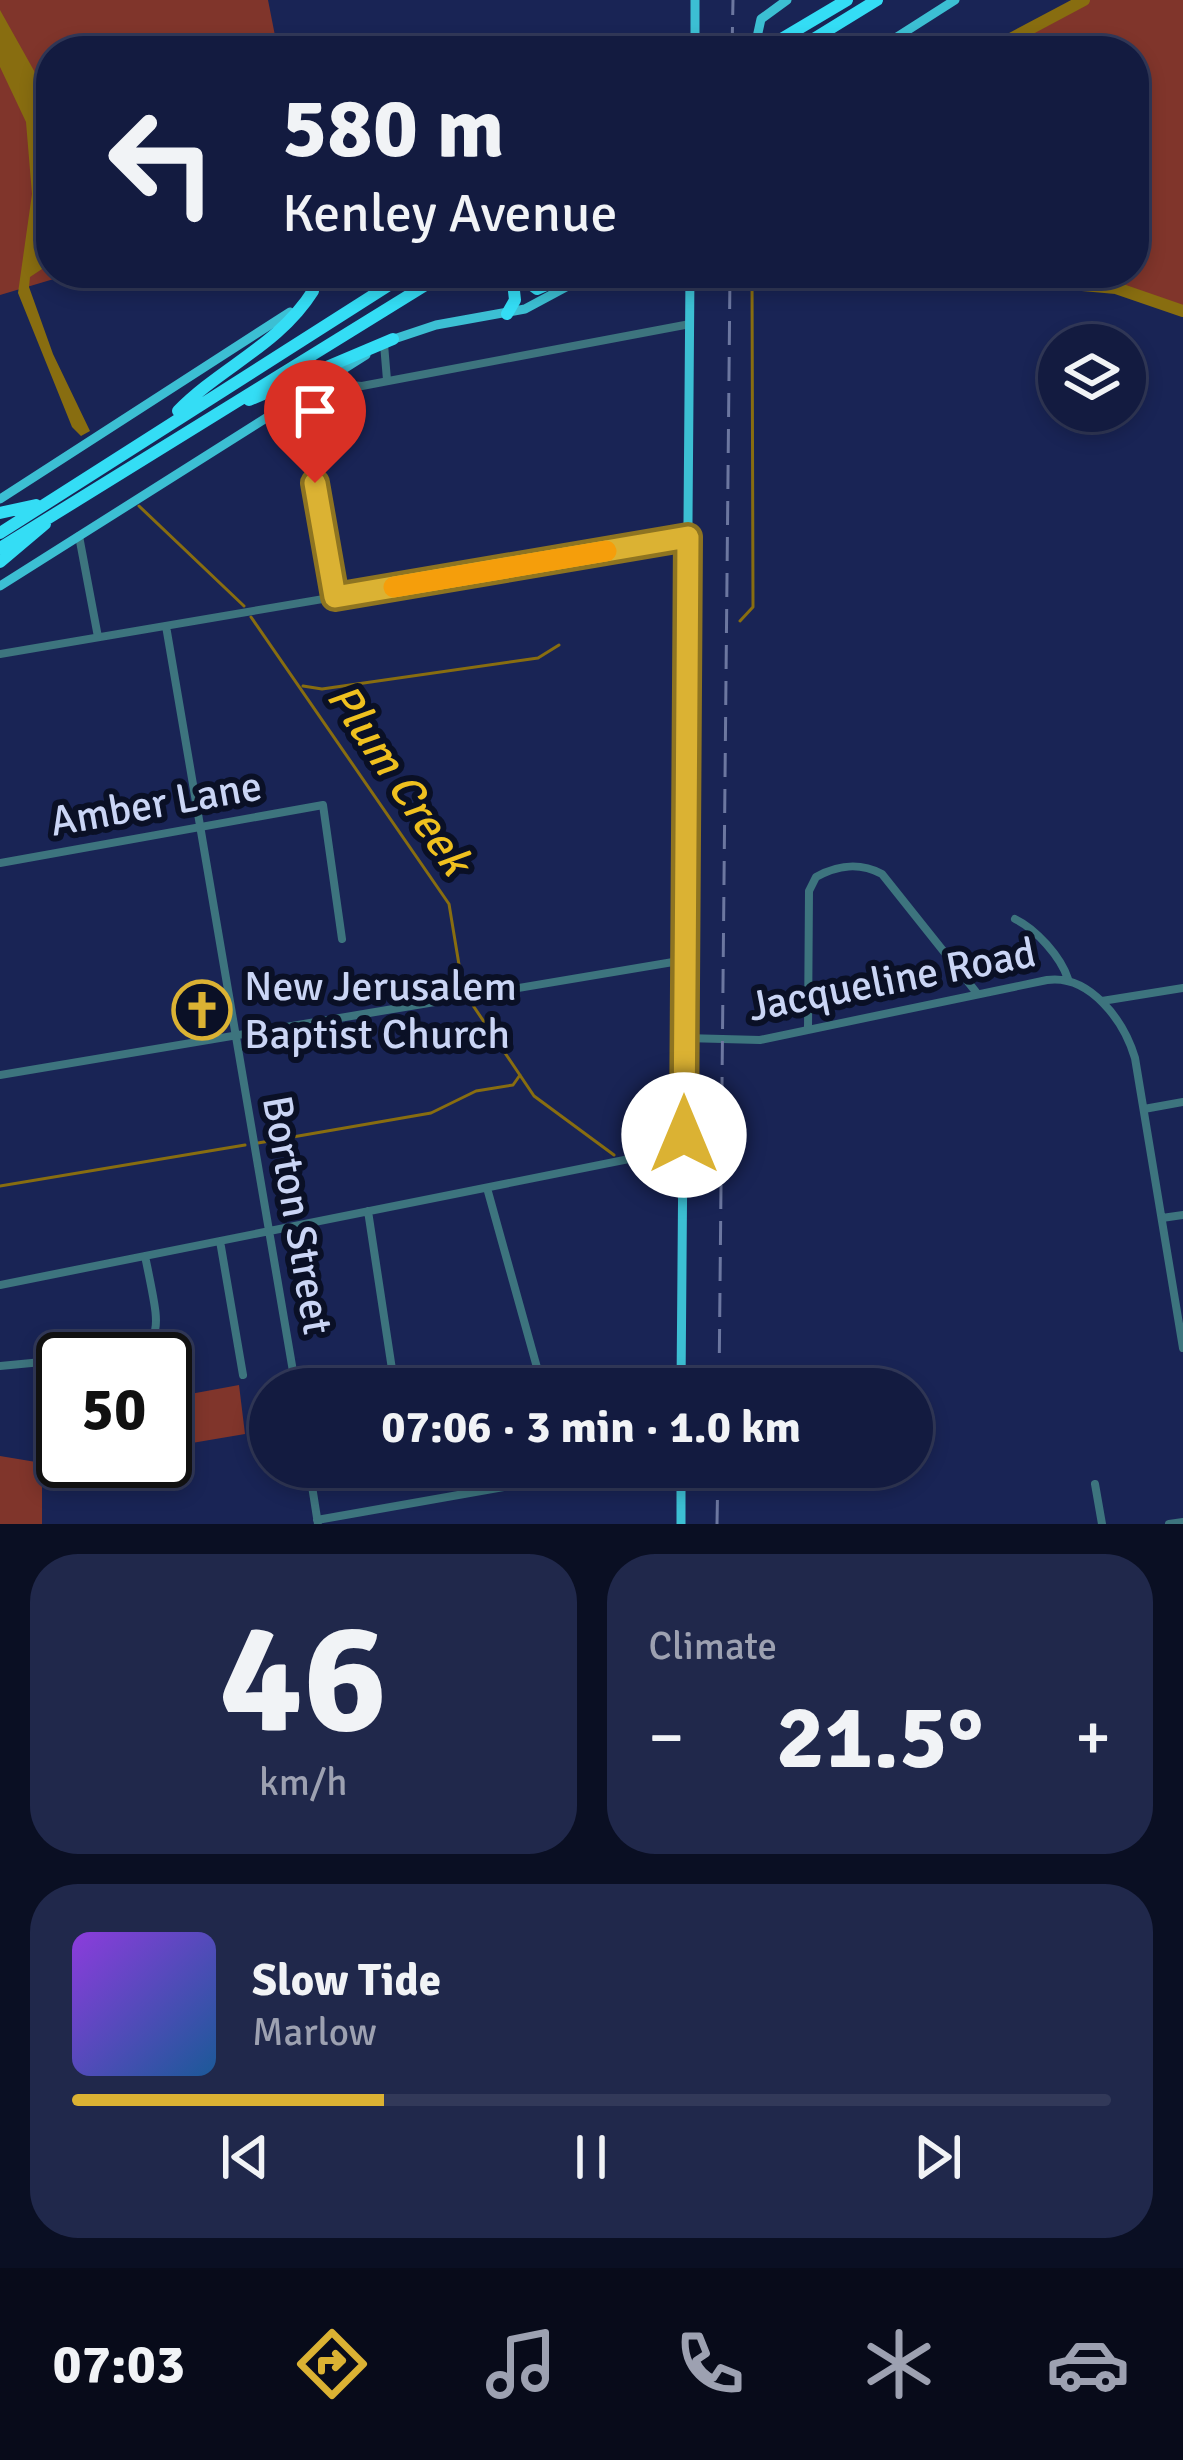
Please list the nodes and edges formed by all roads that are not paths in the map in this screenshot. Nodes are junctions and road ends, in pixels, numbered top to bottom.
1 (695, 0) edge
2 (787, 0) edge
3 (847, 0) edge
4 (877, 0) edge
5 (888, 0) edge
6 (955, 0) edge
7 (852, 16) junction
8 (693, 36) edge
9 (759, 36) edge
10 (786, 36) edge
11 (819, 36) edge
12 (899, 36) edge
13 (315, 288) edge
14 (384, 288) edge
15 (421, 288) edge
16 (515, 288) edge
17 (561, 288) edge
18 (690, 288) edge
19 (313, 291) junction
20 (507, 314) junction
21 (690, 324) junction
22 (388, 342) junction
23 (348, 367) junction
24 (387, 380) junction
25 (323, 382) junction
26 (354, 385) junction
27 (242, 402) junction
28 (165, 425) junction
29 (315, 483) dead end
30 (0, 499) edge
31 (54, 506) junction
32 (0, 513) edge
33 (0, 533) edge
34 (80, 536) junction
35 (688, 537) junction
36 (0, 548) edge
37 (0, 562) edge
38 (0, 586) edge
39 (335, 597) junction
40 (166, 626) junction
41 (98, 637) junction
42 (0, 654) edge
43 (202, 828) junction
44 (0, 863) edge
45 (1015, 919) dead end
46 (342, 939) dead end
47 (686, 960) junction
48 (1068, 979) junction
49 (1183, 988) edge
50 (977, 993) junction
51 (1100, 1002) junction
52 (808, 1030) junction
53 (236, 1034) junction
54 (685, 1038) junction
55 (0, 1076) edge
56 (1183, 1102) edge
57 (1144, 1109) junction
58 (684, 1148) junction
59 (487, 1188) junction
60 (368, 1211) junction
61 (1183, 1215) edge
62 (1162, 1218) junction
63 (269, 1231) junction
64 (220, 1241) junction
65 (145, 1256) junction
66 (0, 1285) edge
67 (1180, 1309) edge
68 (157, 1332) edge
69 (1183, 1348) edge
70 (36, 1363) edge
71 (0, 1366) edge
72 (292, 1368) edge
73 (391, 1368) edge
74 (537, 1368) edge
75 (681, 1368) edge
76 (243, 1375) dead end
77 (1095, 1484) dead end
78 (312, 1488) edge
79 (483, 1488) edge
80 (681, 1488) edge
81 (318, 1522) edge
82 (1183, 1522) edge
83 (681, 1524) edge
84 (1102, 1524) edge
85 (1169, 1524) edge

1 - 8 main road
2 - 9 main road
3 - 10 highway
4 - 7 highway
5 - 7 highway
6 - 12 main road
7 - 11 highway
13 - 19 main road
14 - 28 highway
15 - 27 highway
16 - 20 highway
17 - 20 main road
18 - 21 main road
19 - 28 highway
19 - 30 main road
20 - 22 main road
21 - 24 street
21 - 35 main road
22 - 23 main road
22 - 24 street
22 - 27 highway
23 - 25 main road
23 - 26 street
24 - 26 street
25 - 26 street
25 - 34 main road
27 - 31 highway
28 - 31 highway
29 - 39 street
31 - 32 highway
31 - 33 highway
31 - 36 highway
31 - 37 highway
34 - 38 main road
34 - 41 street
35 - 39 street
35 - 47 main road
39 - 40 street
40 - 41 street
40 - 43 street, Borton Street
41 - 42 street
43 - 44 street, Amber Lane
43 - 46 street, Amber Lane
43 - 53 street, Borton Street
45 - 48 street
47 - 53 street
47 - 54 main road
48 - 50 street, Jacqueline Road
48 - 51 street, Jacqueline Road
49 - 51 street
50 - 52 street, Jacqueline Road
50 - 52 street
51 - 57 street, Jacqueline Road
52 - 54 street, Jacqueline Road
53 - 55 street
53 - 63 street, Borton Street
54 - 58 main road
56 - 57 street
57 - 62 street, Jacqueline Road
58 - 59 street
58 - 75 main road
59 - 60 street
59 - 74 street
60 - 63 street
60 - 73 street
61 - 62 street
62 - 67 street, Jacqueline Road
63 - 64 street
63 - 72 street, Borton Street
64 - 65 street
64 - 76 street
65 - 66 street
65 - 68 street
67 - 69 street, Jacqueline Road
70 - 71 street
77 - 84 street
78 - 81 street
79 - 81 street
80 - 83 main road
82 - 85 street

